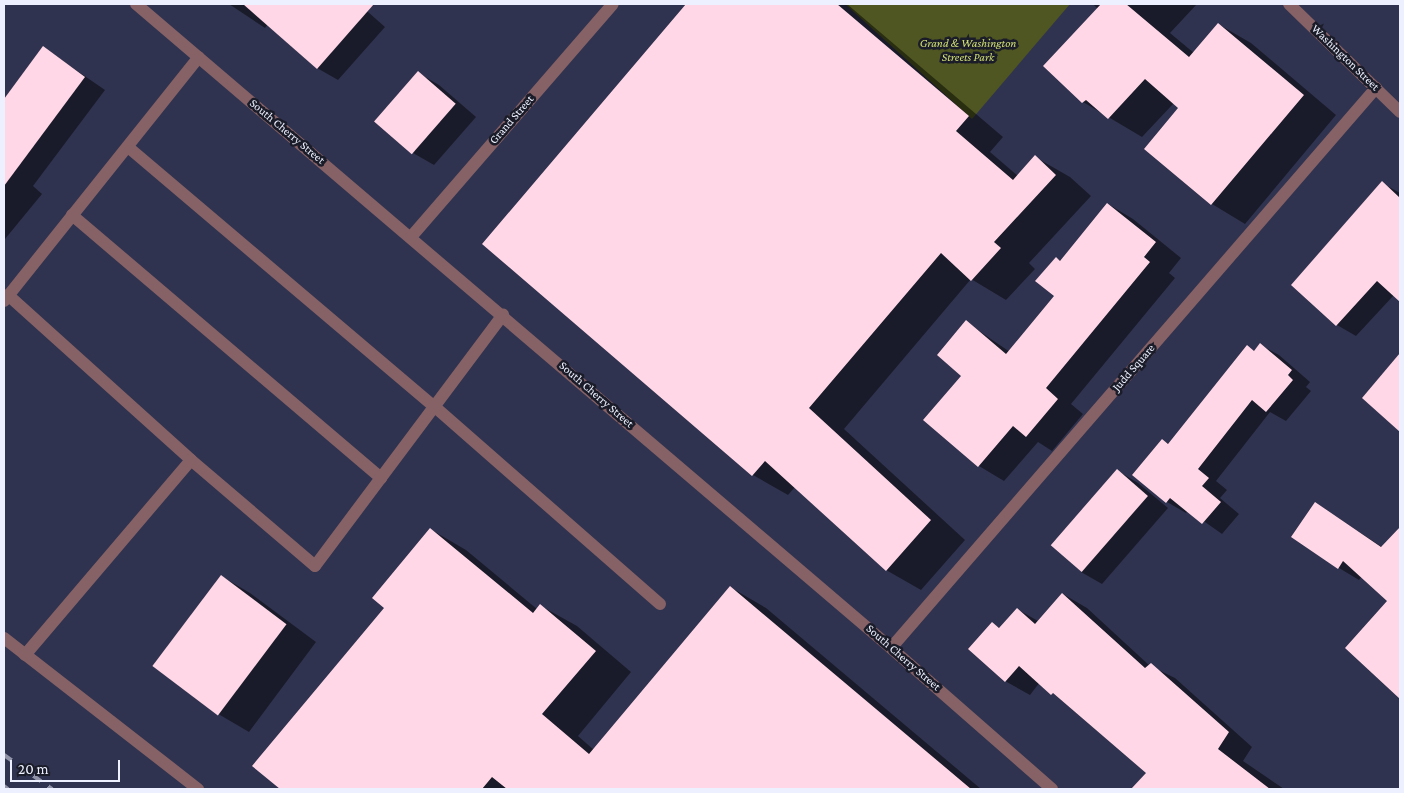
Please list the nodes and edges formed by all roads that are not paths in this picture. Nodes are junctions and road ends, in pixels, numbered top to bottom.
1 (136, 4) edge
2 (613, 4) edge
3 (1289, 4) edge
4 (199, 57) junction
5 (1376, 88) junction
6 (1400, 112) edge
7 (128, 147) junction
8 (72, 215) junction
9 (411, 237) junction
10 (6, 298) edge
11 (503, 315) junction
12 (435, 407) junction
13 (191, 460) junction
14 (381, 478) junction
15 (660, 604) dead end
16 (4, 638) edge
17 (891, 648) junction
18 (25, 655) junction
19 (198, 789) edge
20 (1052, 789) edge

1 - 4 street, South Cherry Street
2 - 9 street, Grand Street
3 - 5 street, Washington Street
4 - 7 street
4 - 9 street, South Cherry Street
5 - 6 street, Washington Street
5 - 17 street, Judd Square
7 - 8 street
7 - 12 street
8 - 10 street
8 - 14 street
9 - 11 street, South Cherry Street
10 - 13 street
11 - 12 street
11 - 17 street, South Cherry Street
12 - 14 street
12 - 15 street
13 - 14 street
13 - 18 street
16 - 18 street
17 - 20 street, South Cherry Street
18 - 19 street

